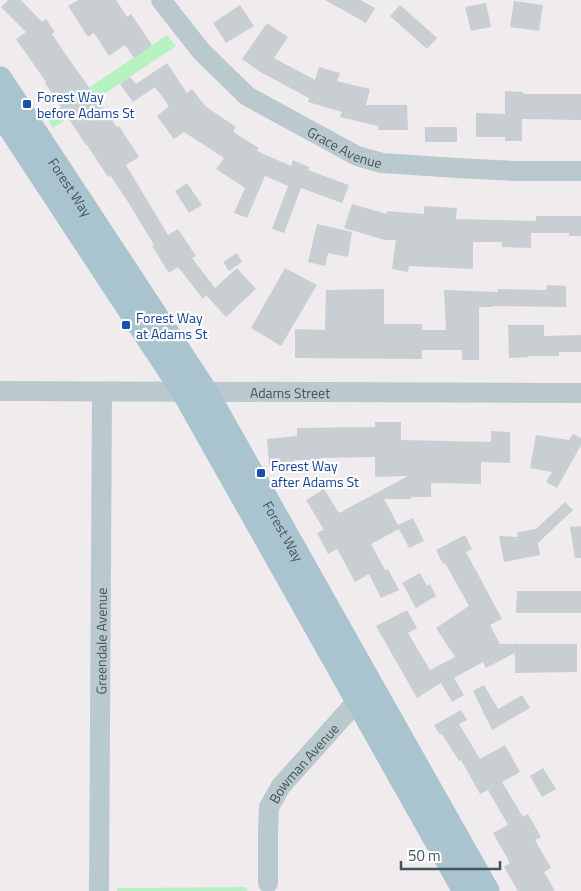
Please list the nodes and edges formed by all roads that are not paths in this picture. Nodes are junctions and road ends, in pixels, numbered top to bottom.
1 (161, 0) edge
2 (0, 79) edge
3 (0, 112) edge
4 (581, 170) edge
5 (0, 391) edge
6 (102, 392) junction
7 (194, 392) junction
8 (581, 393) edge
9 (366, 695) junction
10 (268, 884) dead end
11 (99, 891) edge
12 (465, 891) edge
13 (487, 891) edge

1 - 4 street, Grace Avenue
2 - 7 main road, Forest Way
3 - 7 main road, Forest Way
5 - 6 street, Adams Street
6 - 7 street, Adams Street
6 - 11 street, Greendale Avenue
7 - 8 street, Adams Street
7 - 9 main road, Forest Way
9 - 10 street, Bowman Avenue
9 - 12 main road, Forest Way
9 - 13 main road, Forest Way

